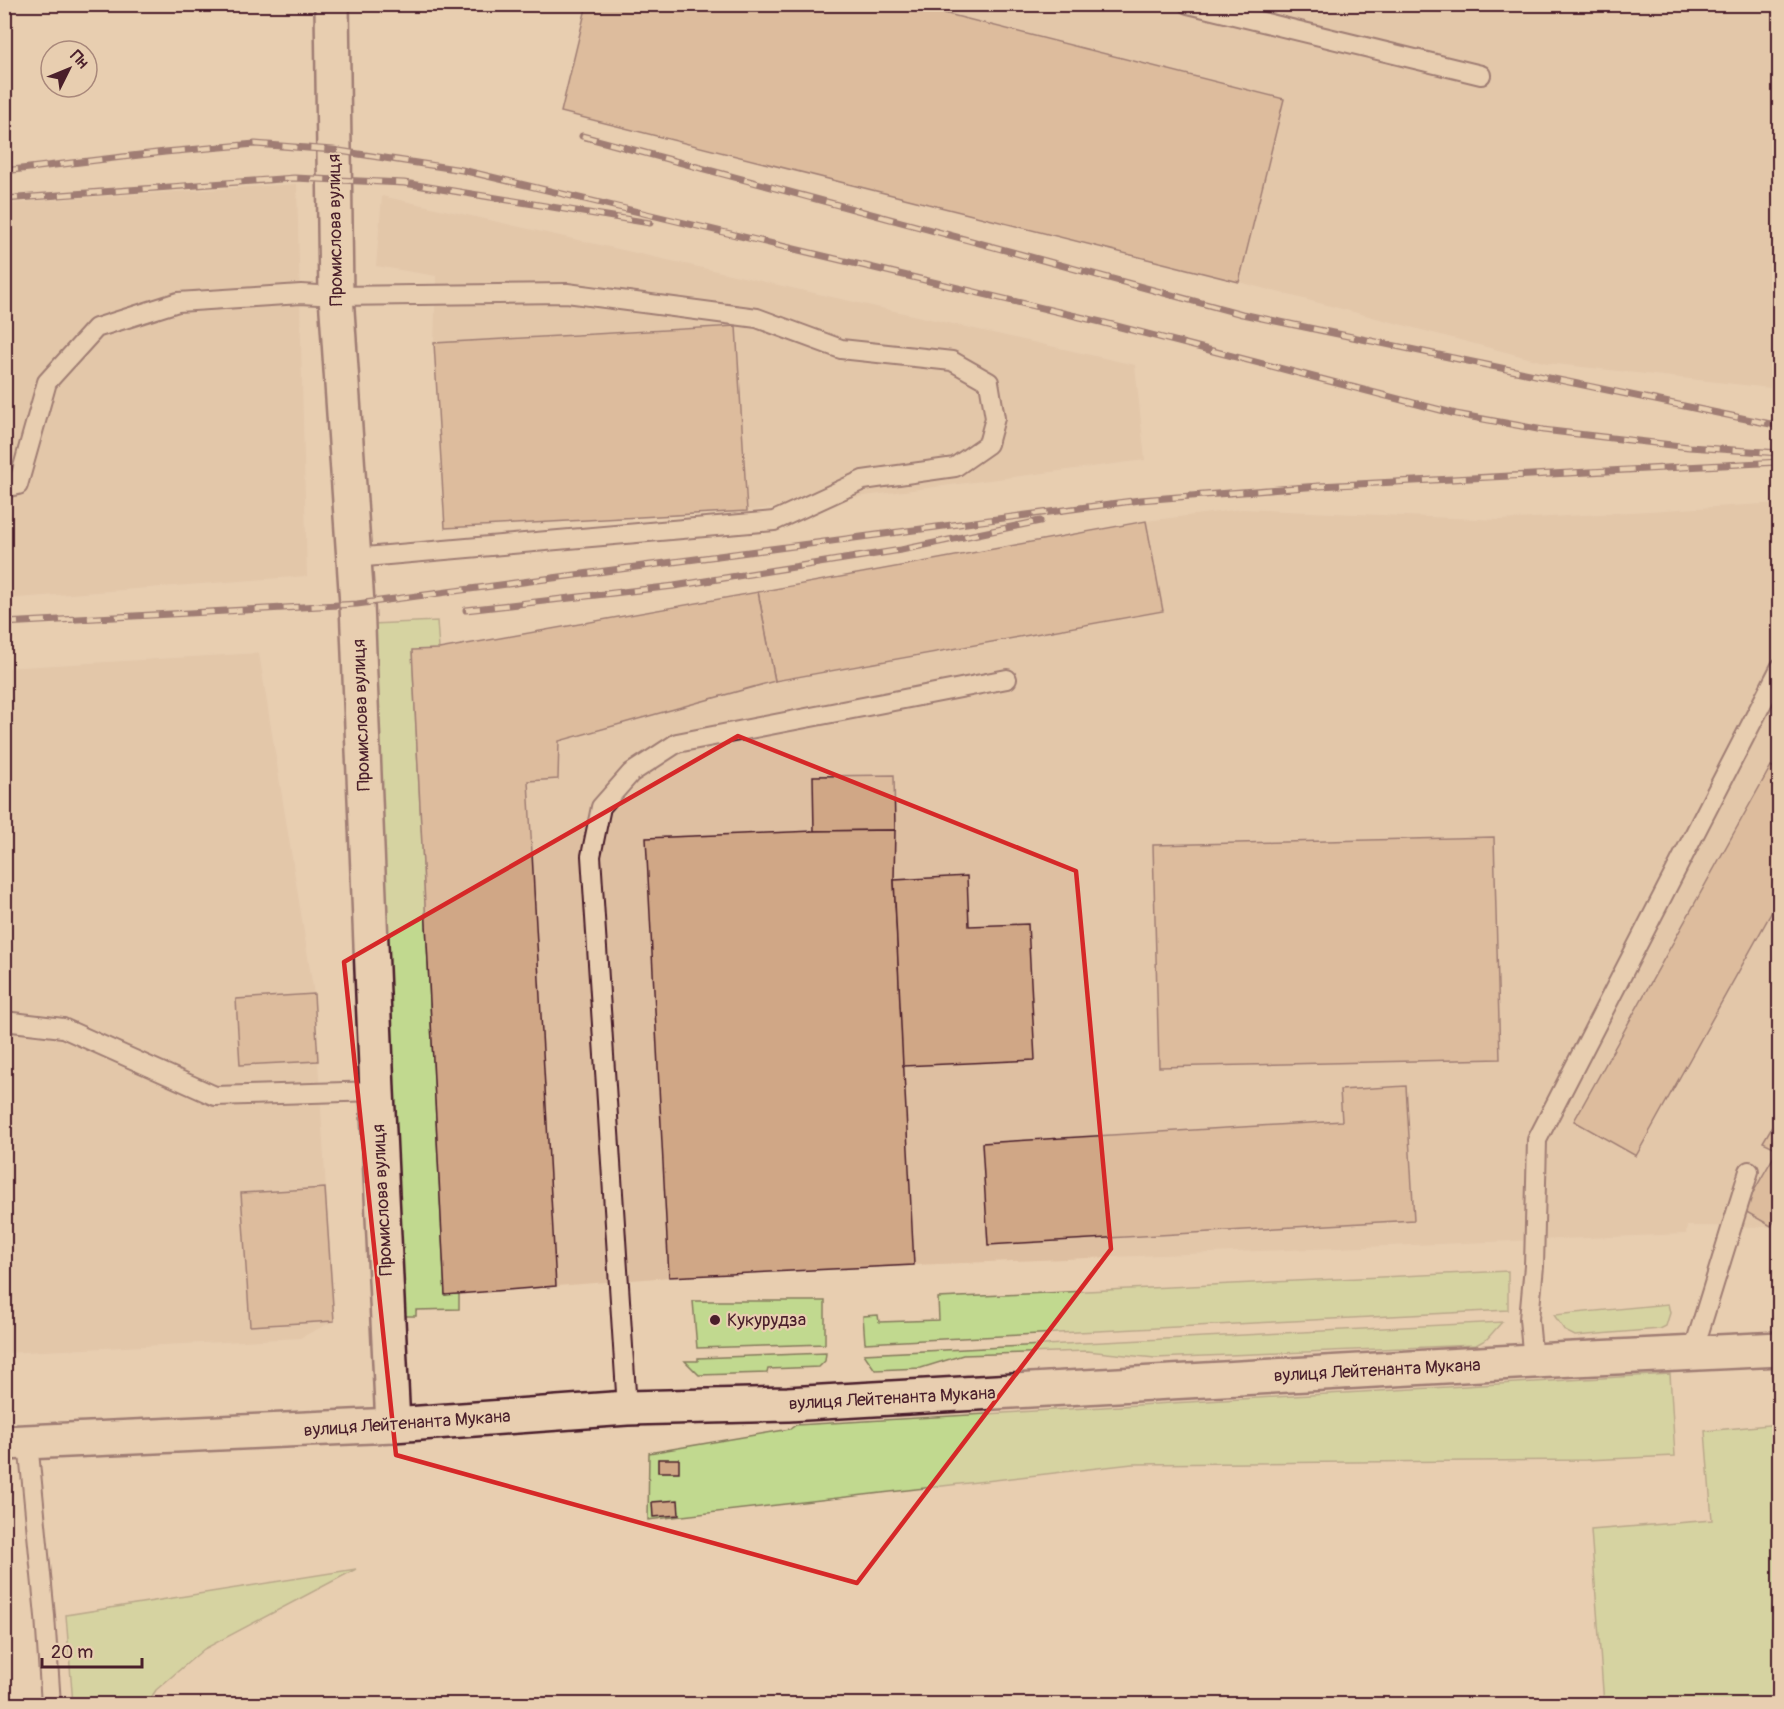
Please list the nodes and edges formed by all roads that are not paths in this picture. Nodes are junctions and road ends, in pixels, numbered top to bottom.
1 (332, 4) edge
2 (1188, 4) edge
3 (1481, 75) dead end
4 (336, 296) junction
5 (4, 489) edge
6 (354, 558) junction
7 (1779, 668) edge
8 (1008, 679) dead end
9 (4, 1022) edge
10 (377, 1091) junction
11 (1749, 1171) dead end
12 (1779, 1349) edge
13 (1692, 1355) junction
14 (1533, 1361) junction
15 (627, 1408) junction
16 (393, 1425) junction
17 (16, 1443) edge
18 (51, 1704) edge

1 - 4 main road, Промислова вулиця
2 - 3 lane
4 - 5 lane
4 - 6 main road, Промислова вулиця
4 - 6 lane
6 - 10 main road, Промислова вулиця
7 - 14 lane
8 - 15 lane
9 - 10 lane
10 - 16 main road, Промислова вулиця
11 - 13 lane
12 - 13 main road, вулиця Лейтенанта Мукана
13 - 14 main road, вулиця Лейтенанта Мукана
14 - 15 main road, вулиця Лейтенанта Мукана
15 - 16 main road, вулиця Лейтенанта Мукана
16 - 17 main road, вулиця Лейтенанта Мукана
17 - 18 lane

